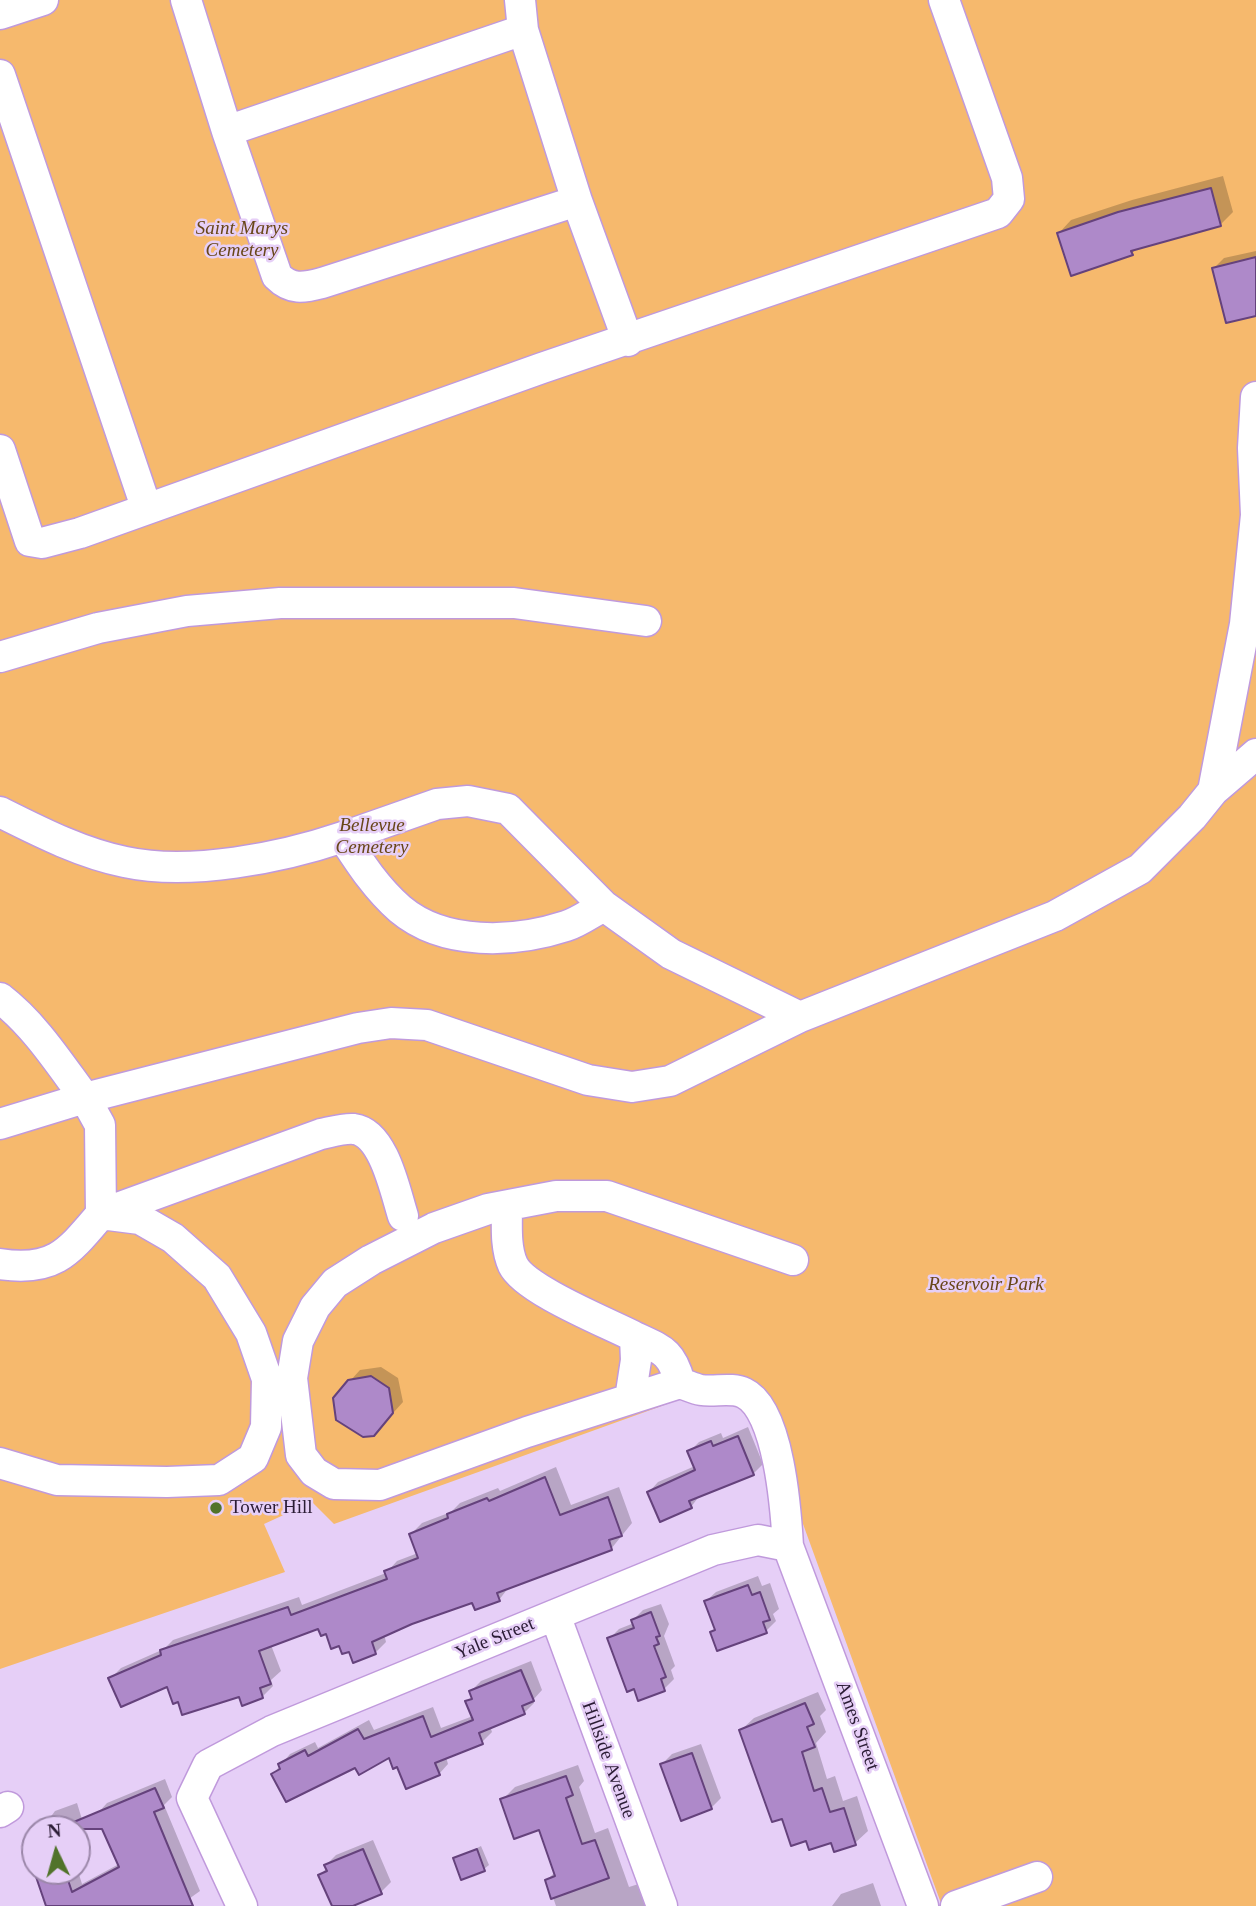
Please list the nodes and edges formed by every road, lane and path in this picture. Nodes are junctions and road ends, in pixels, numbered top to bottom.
1 (43, 0) edge
2 (186, 0) edge
3 (520, 0) edge
4 (944, 0) edge
5 (0, 14) edge
6 (523, 30) junction
7 (0, 75) edge
8 (227, 131) junction
9 (577, 201) junction
10 (628, 341) junction
11 (1256, 397) edge
12 (0, 450) edge
13 (146, 507) junction
14 (646, 621) dead end
15 (0, 657) edge
16 (1256, 754) edge
17 (1213, 791) junction
18 (0, 812) edge
19 (343, 837) junction
20 (604, 906) junction
21 (0, 998) edge
22 (800, 1017) junction
23 (85, 1098) junction
24 (0, 1124) edge
25 (507, 1206) junction
26 (101, 1214) junction
27 (403, 1216) dead end
28 (793, 1260) dead end
29 (0, 1264) edge
30 (635, 1337) junction
31 (680, 1383) junction
32 (629, 1399) junction
33 (0, 1463) edge
34 (788, 1546) junction
35 (555, 1615) junction
36 (1037, 1877) dead end
37 (242, 1906) edge
38 (662, 1906) edge
39 (923, 1906) edge
40 (956, 1906) edge

1 - 5 street
2 - 8 street
3 - 6 street
4 - 10 street
6 - 8 street
6 - 9 street
7 - 13 street
8 - 9 street
9 - 10 street
10 - 13 street
11 - 17 street
12 - 13 street
14 - 15 street
16 - 17 street
17 - 22 street
18 - 19 street
19 - 20 street
19 - 20 street
20 - 22 street
21 - 23 street
22 - 23 street
23 - 24 street
23 - 26 street
25 - 28 street
25 - 30 street
25 - 32 street
26 - 27 street
26 - 29 street
26 - 33 street
30 - 31 street
30 - 32 street
31 - 32 street
31 - 34 street, Ames Street
34 - 35 street, Yale Street
34 - 39 street, Ames Street
35 - 37 street, Yale Street
35 - 38 street, Hillside Avenue
36 - 40 street

